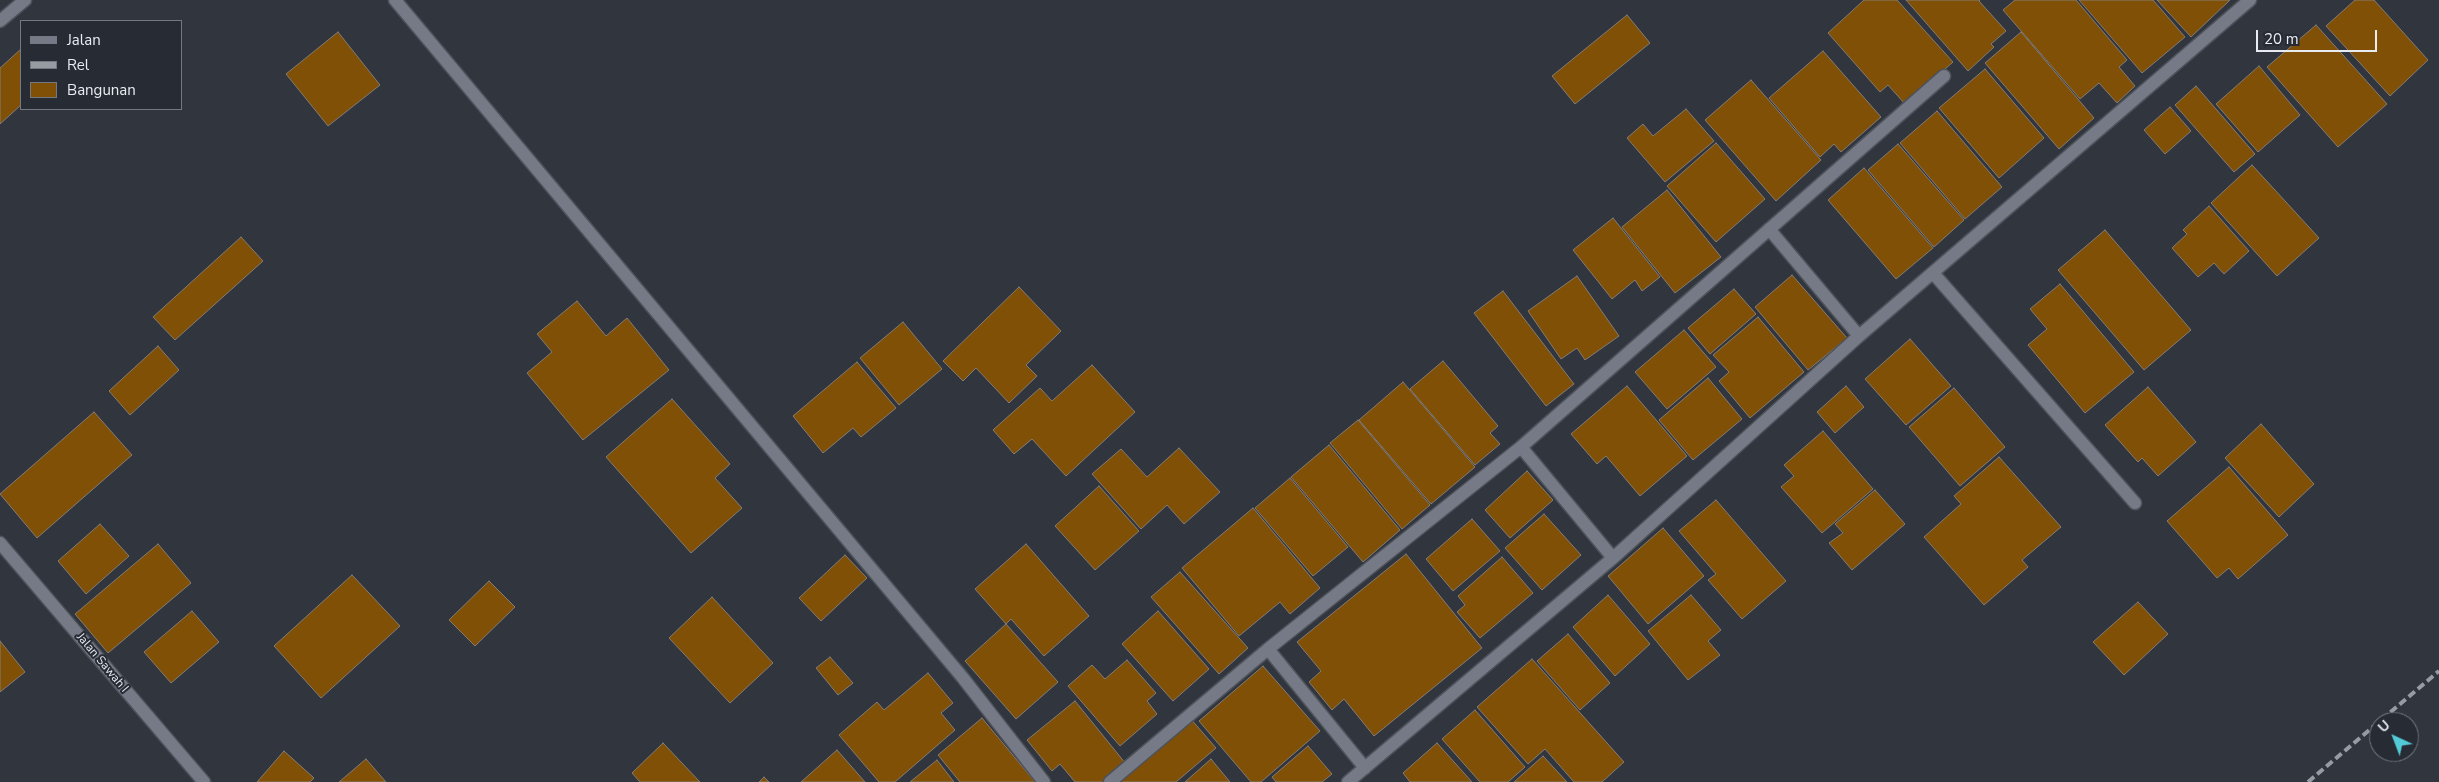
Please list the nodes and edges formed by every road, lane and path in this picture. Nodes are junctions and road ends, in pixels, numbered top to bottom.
1 (25, 0) edge
2 (394, 0) edge
3 (2250, 0) edge
4 (0, 21) edge
5 (1944, 76) dead end
6 (1769, 229) junction
7 (1933, 272) junction
8 (1859, 336) junction
9 (1522, 447) junction
10 (2135, 503) dead end
11 (0, 543) edge
12 (1613, 558) junction
13 (1268, 649) junction
14 (1365, 768) junction
15 (204, 782) edge
16 (1044, 782) edge
17 (1110, 782) edge
18 (1348, 782) edge

1 - 4 street
2 - 16 street
3 - 7 street
5 - 6 street
6 - 8 street
6 - 9 street
7 - 8 street
7 - 10 street
8 - 12 street
9 - 12 street
9 - 13 street
11 - 15 street, Jalan Sawah I
12 - 14 street
13 - 14 street
13 - 17 street
14 - 18 street

